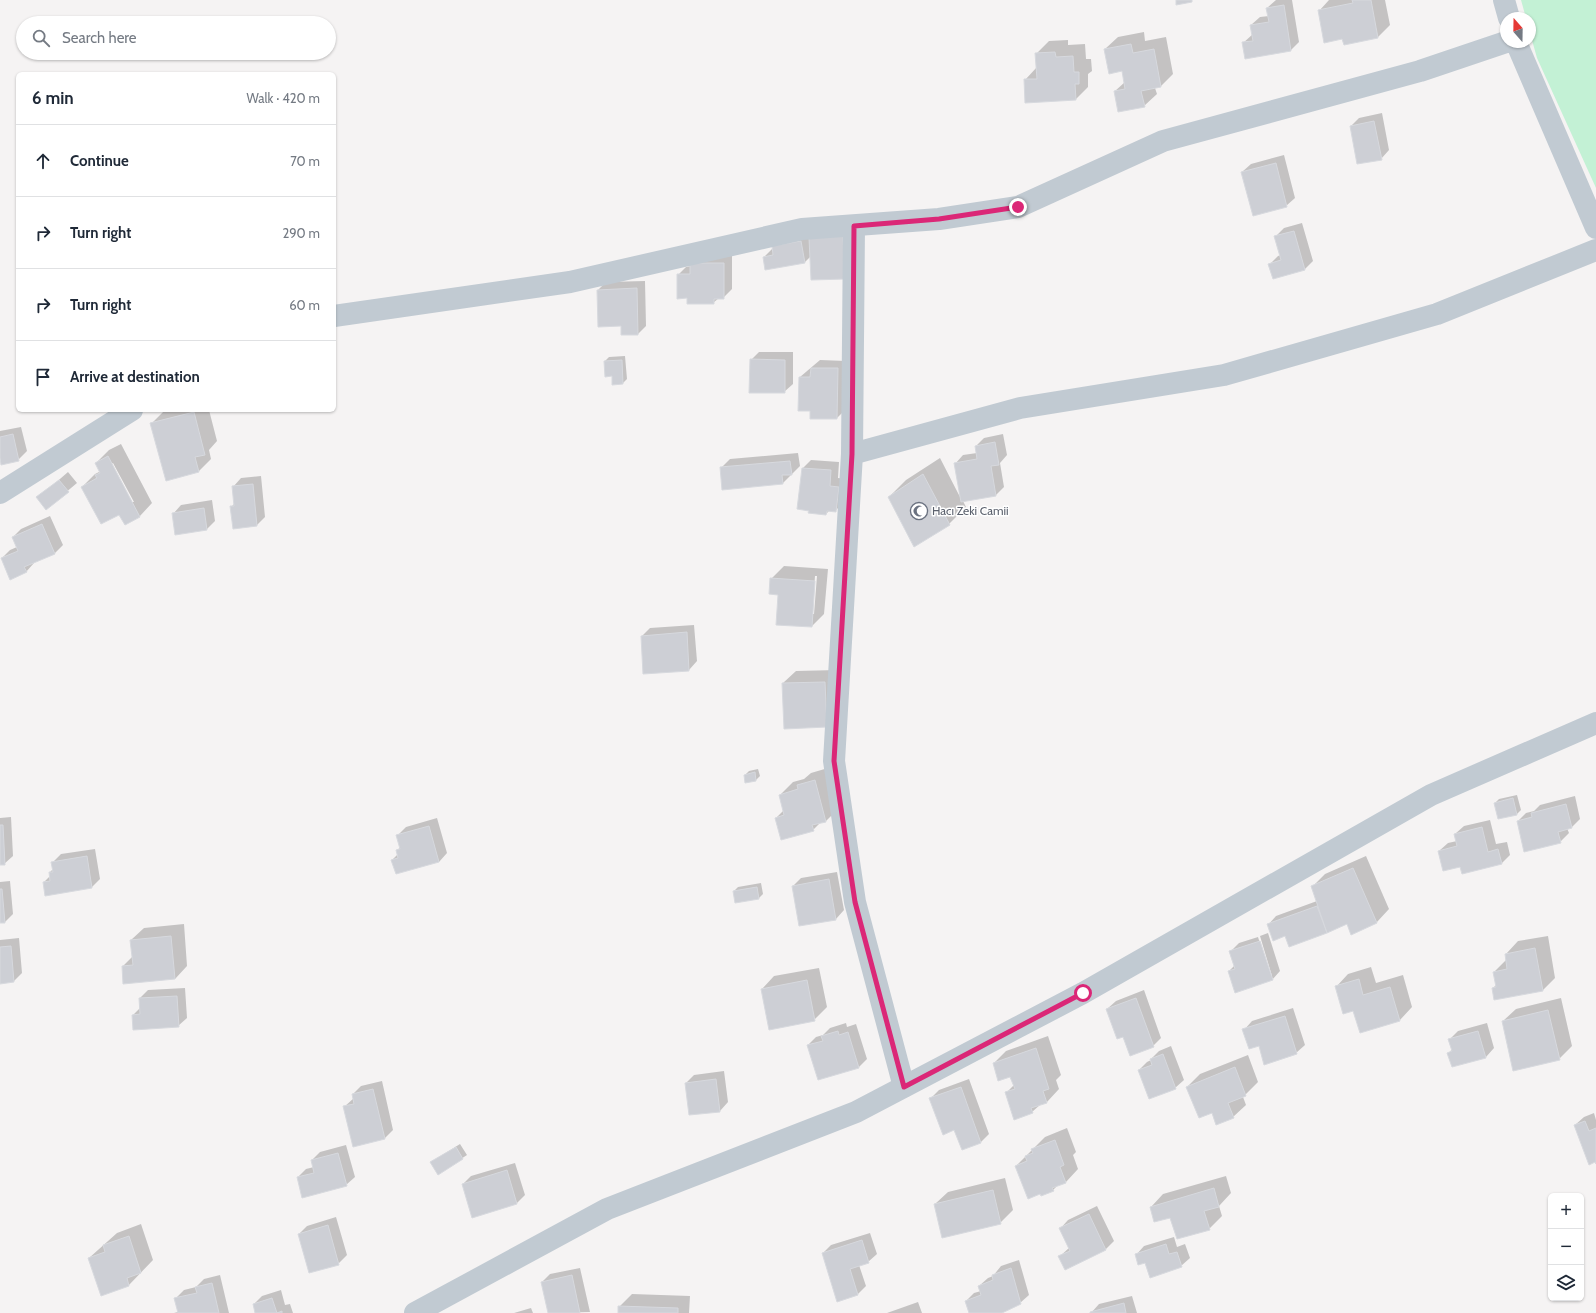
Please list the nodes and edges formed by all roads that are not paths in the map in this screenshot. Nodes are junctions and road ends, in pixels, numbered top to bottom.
1 (1504, 0) edge
2 (1507, 12) edge
3 (1500, 44) edge
4 (1519, 48) edge
5 (854, 226) junction
6 (1596, 228) edge
7 (1596, 250) edge
8 (336, 316) edge
9 (129, 412) edge
10 (852, 454) junction
11 (0, 493) edge
12 (1596, 723) edge
13 (904, 1087) junction
14 (415, 1313) edge

1 - 2 street
3 - 5 street
4 - 6 street
5 - 8 street
5 - 10 street
7 - 10 street
9 - 11 street
10 - 13 street
12 - 13 street
13 - 14 street

